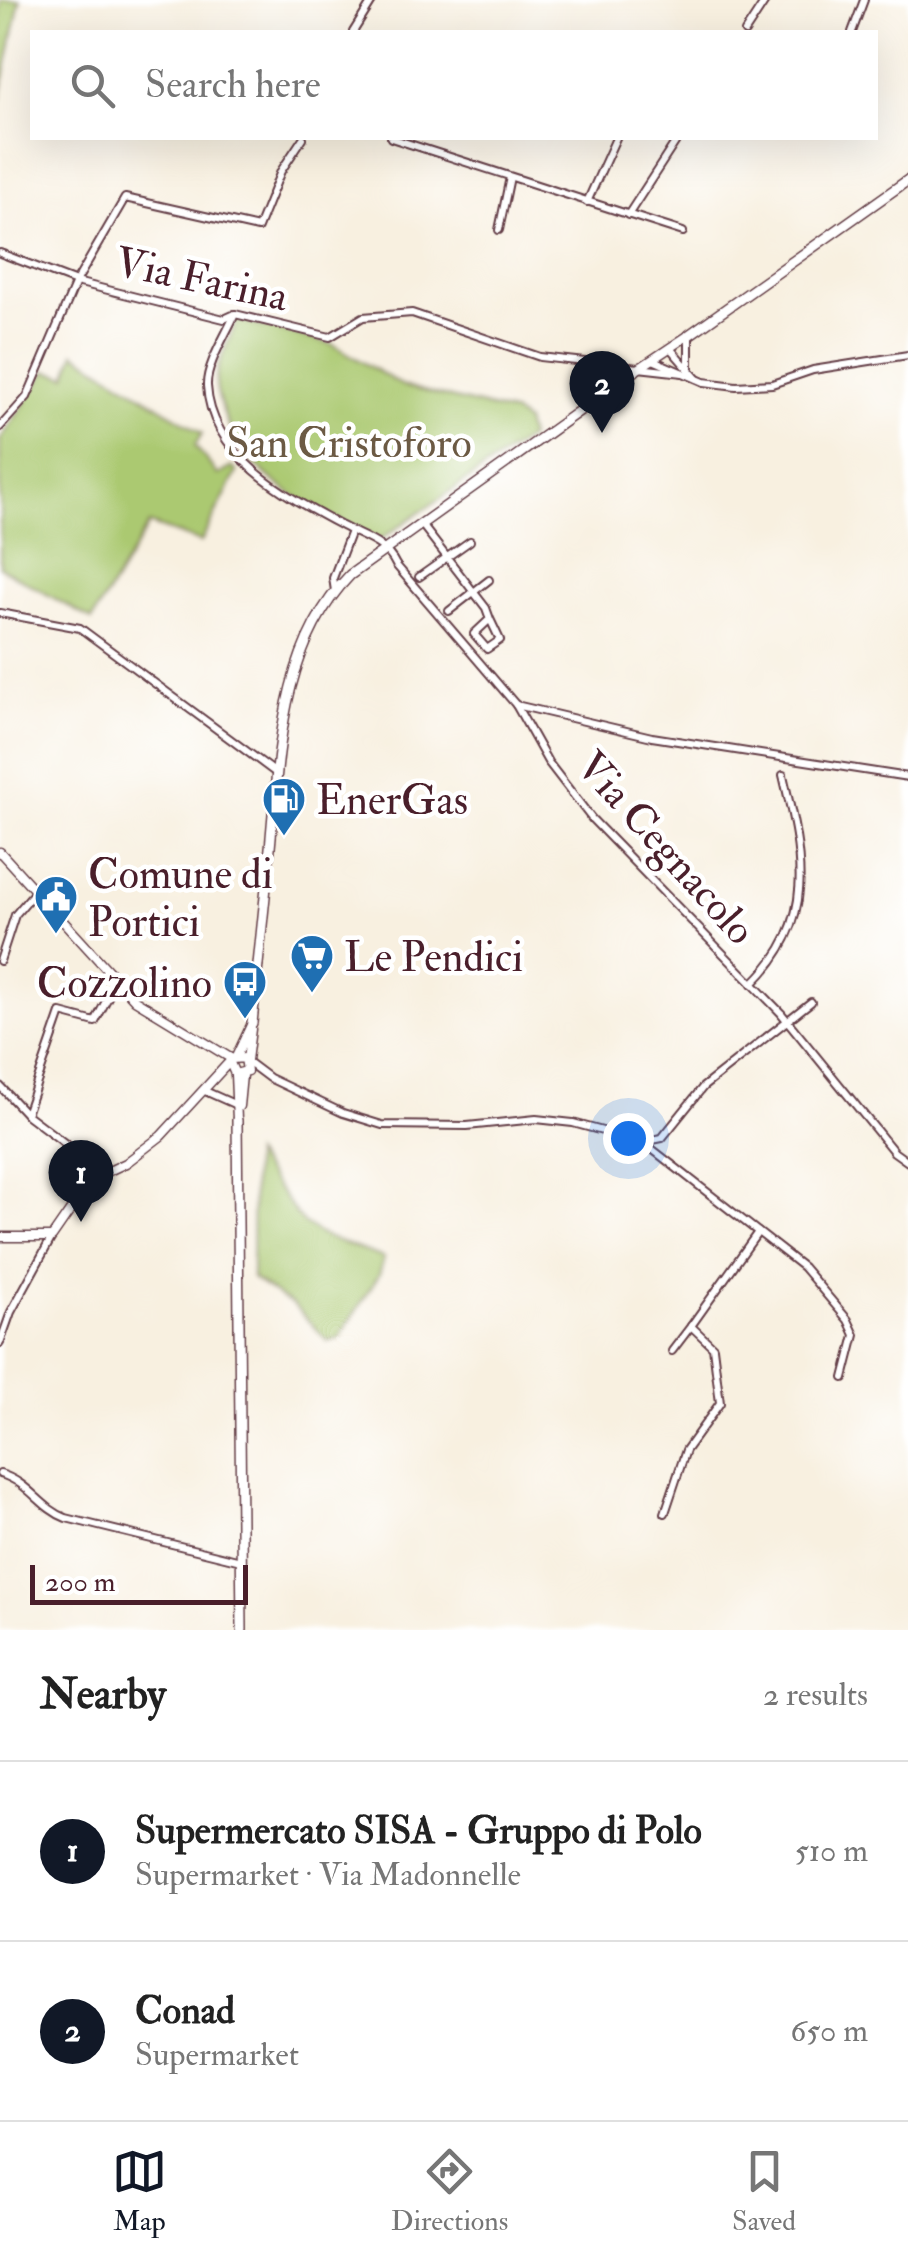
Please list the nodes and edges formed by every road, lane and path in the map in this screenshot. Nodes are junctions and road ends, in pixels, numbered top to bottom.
1 (370, 0) edge
2 (766, 0) edge
3 (864, 0) edge
4 (354, 30) edge
5 (747, 30) edge
6 (853, 30) edge
7 (302, 140) edge
8 (398, 140) edge
9 (615, 140) edge
10 (677, 140) edge
11 (510, 177) junction
12 (908, 180) edge
13 (587, 202) junction
14 (628, 215) junction
15 (499, 230) dead end
16 (683, 232) dead end
17 (0, 253) edge
18 (76, 282) junction
19 (236, 314) junction
20 (688, 334) junction
21 (670, 348) junction
22 (908, 354) edge
23 (654, 360) junction
24 (635, 371) junction
25 (686, 371) junction
26 (1, 424) edge
27 (422, 524) junction
28 (351, 531) junction
29 (470, 541) dead end
30 (388, 549) junction
31 (446, 558) junction
32 (419, 577) dead end
33 (489, 580) dead end
34 (335, 591) junction
35 (472, 593) junction
36 (449, 611) dead end
37 (0, 613) edge
38 (490, 618) junction
39 (516, 705) junction
40 (276, 772) junction
41 (783, 774) dead end
42 (908, 778) edge
43 (0, 852) edge
44 (36, 889) junction
45 (0, 960) edge
46 (118, 980) junction
47 (752, 984) junction
48 (810, 1002) dead end
49 (786, 1022) junction
50 (252, 1023) junction
51 (248, 1061) junction
52 (235, 1067) junction
53 (269, 1078) junction
54 (0, 1086) edge
55 (205, 1091) junction
56 (234, 1104) junction
57 (26, 1114) junction
58 (236, 1120) junction
59 (643, 1142) junction
60 (908, 1162) edge
61 (104, 1172) junction
62 (758, 1232) junction
63 (0, 1237) edge
64 (52, 1237) junction
65 (690, 1326) junction
66 (0, 1343) edge
67 (672, 1352) dead end
68 (844, 1378) dead end
69 (0, 1474) edge
70 (665, 1513) dead end
71 (241, 1561) junction
72 (242, 1630) edge

1 - 4 street
2 - 5 street
3 - 6 street
7 - 18 street, Via Farina
8 - 11 street
9 - 13 street
10 - 14 street
11 - 13 street
11 - 15 street
12 - 20 main road
13 - 14 street
14 - 16 street
17 - 18 street
18 - 19 street, Via Farina
18 - 26 street
19 - 24 street, Via Farina
19 - 28 street
20 - 21 street
20 - 25 street
21 - 23 street
21 - 25 street
22 - 25 street
23 - 24 street
23 - 25 street
24 - 25 street, Via Farina
24 - 27 main road
27 - 30 main road
27 - 31 street
28 - 30 street
28 - 34 street
29 - 31 street
30 - 34 main road
30 - 39 street, Via Cegnacolo
31 - 32 street
31 - 35 street
33 - 35 street
34 - 40 main road
35 - 36 street
35 - 38 street
37 - 40 street
38 - 38 street
39 - 42 street, Via Cegnacolo
39 - 47 street, Via Cegnacolo
40 - 50 main road
41 - 47 street
43 - 44 street
44 - 45 street
44 - 46 street
46 - 52 street
46 - 57 street
47 - 49 street, Via Cegnacolo
48 - 49 street
49 - 59 street
49 - 60 street, Via Cegnacolo
50 - 51 street
50 - 52 street
51 - 52 street
51 - 52 street
51 - 53 street
52 - 53 street
52 - 55 street
52 - 56 street
52 - 58 street
53 - 59 street
54 - 57 street
55 - 56 street
55 - 61 street
56 - 58 street
57 - 61 street
58 - 71 main road
59 - 62 street
61 - 64 street
62 - 65 street
62 - 68 street
63 - 64 street
64 - 66 street
65 - 67 street
65 - 70 street
69 - 71 street
71 - 72 main road

